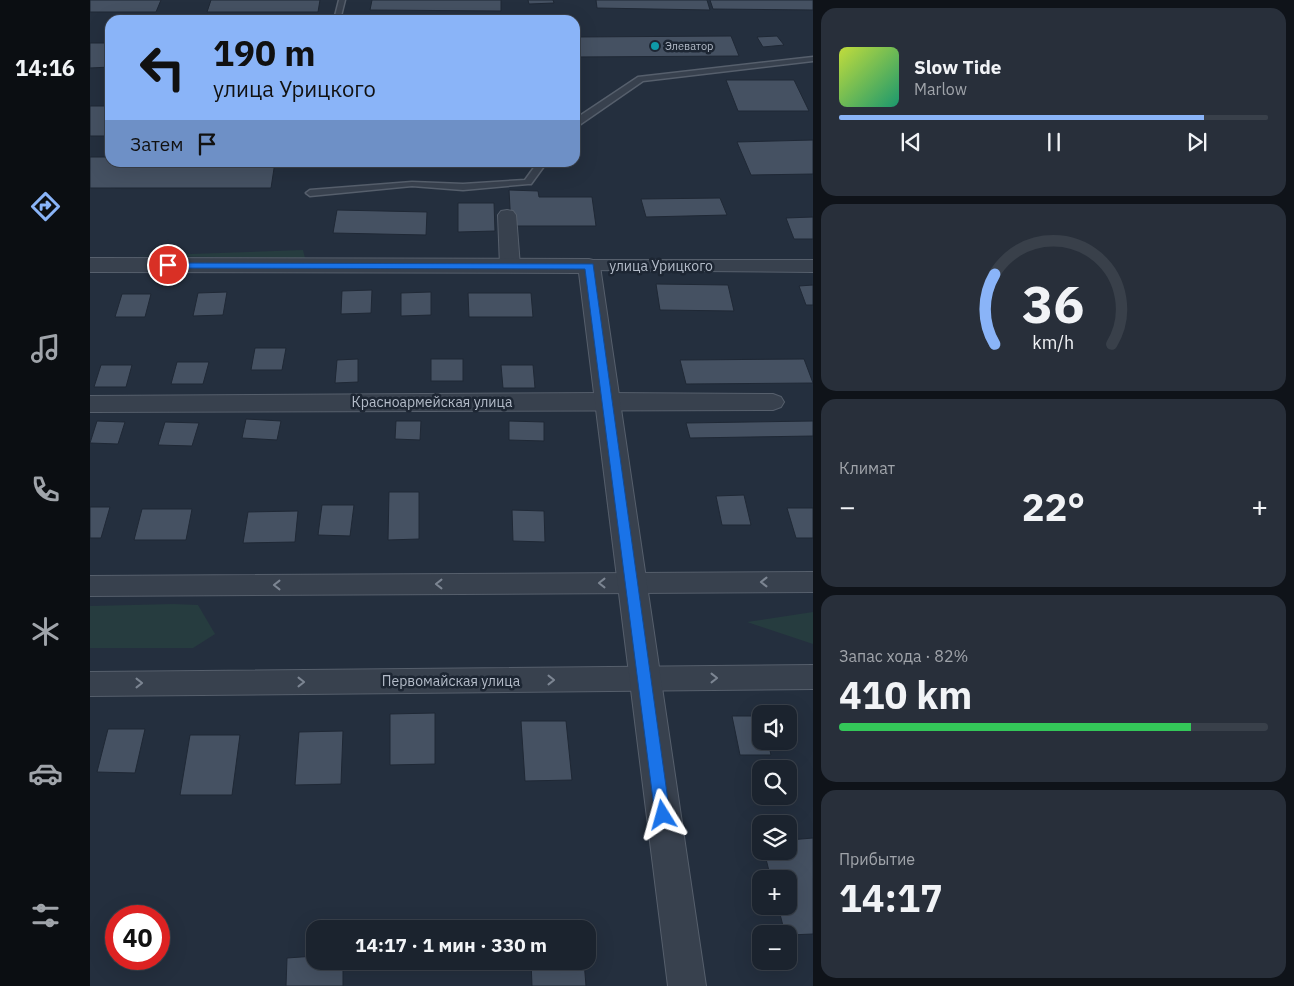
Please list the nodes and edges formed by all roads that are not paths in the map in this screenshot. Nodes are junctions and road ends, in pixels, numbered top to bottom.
1 (342, 0) edge
2 (338, 15) edge
3 (813, 59) edge
4 (580, 121) edge
5 (539, 167) edge
6 (310, 194) dead end
7 (507, 215) dead end
8 (90, 264) edge
9 (510, 266) junction
10 (589, 266) junction
11 (813, 266) edge
12 (606, 401) junction
13 (773, 402) dead end
14 (90, 404) edge
15 (813, 582) edge
16 (631, 583) junction
17 (90, 586) edge
18 (813, 677) edge
19 (644, 679) junction
20 (90, 684) edge
21 (687, 986) edge

1 - 2 lane
3 - 4 lane
5 - 6 lane
7 - 9 street
8 - 9 street, улица Урицкого
9 - 10 street, улица Урицкого
10 - 11 street, улица Урицкого
10 - 12 street
12 - 13 street, Красноармейская улица
12 - 14 street, Красноармейская улица
12 - 16 street
15 -> 16 street
16 -> 17 street
16 - 19 street
19 -> 18 street, Первомайская улица
20 -> 19 street, Первомайская улица
19 - 21 street

